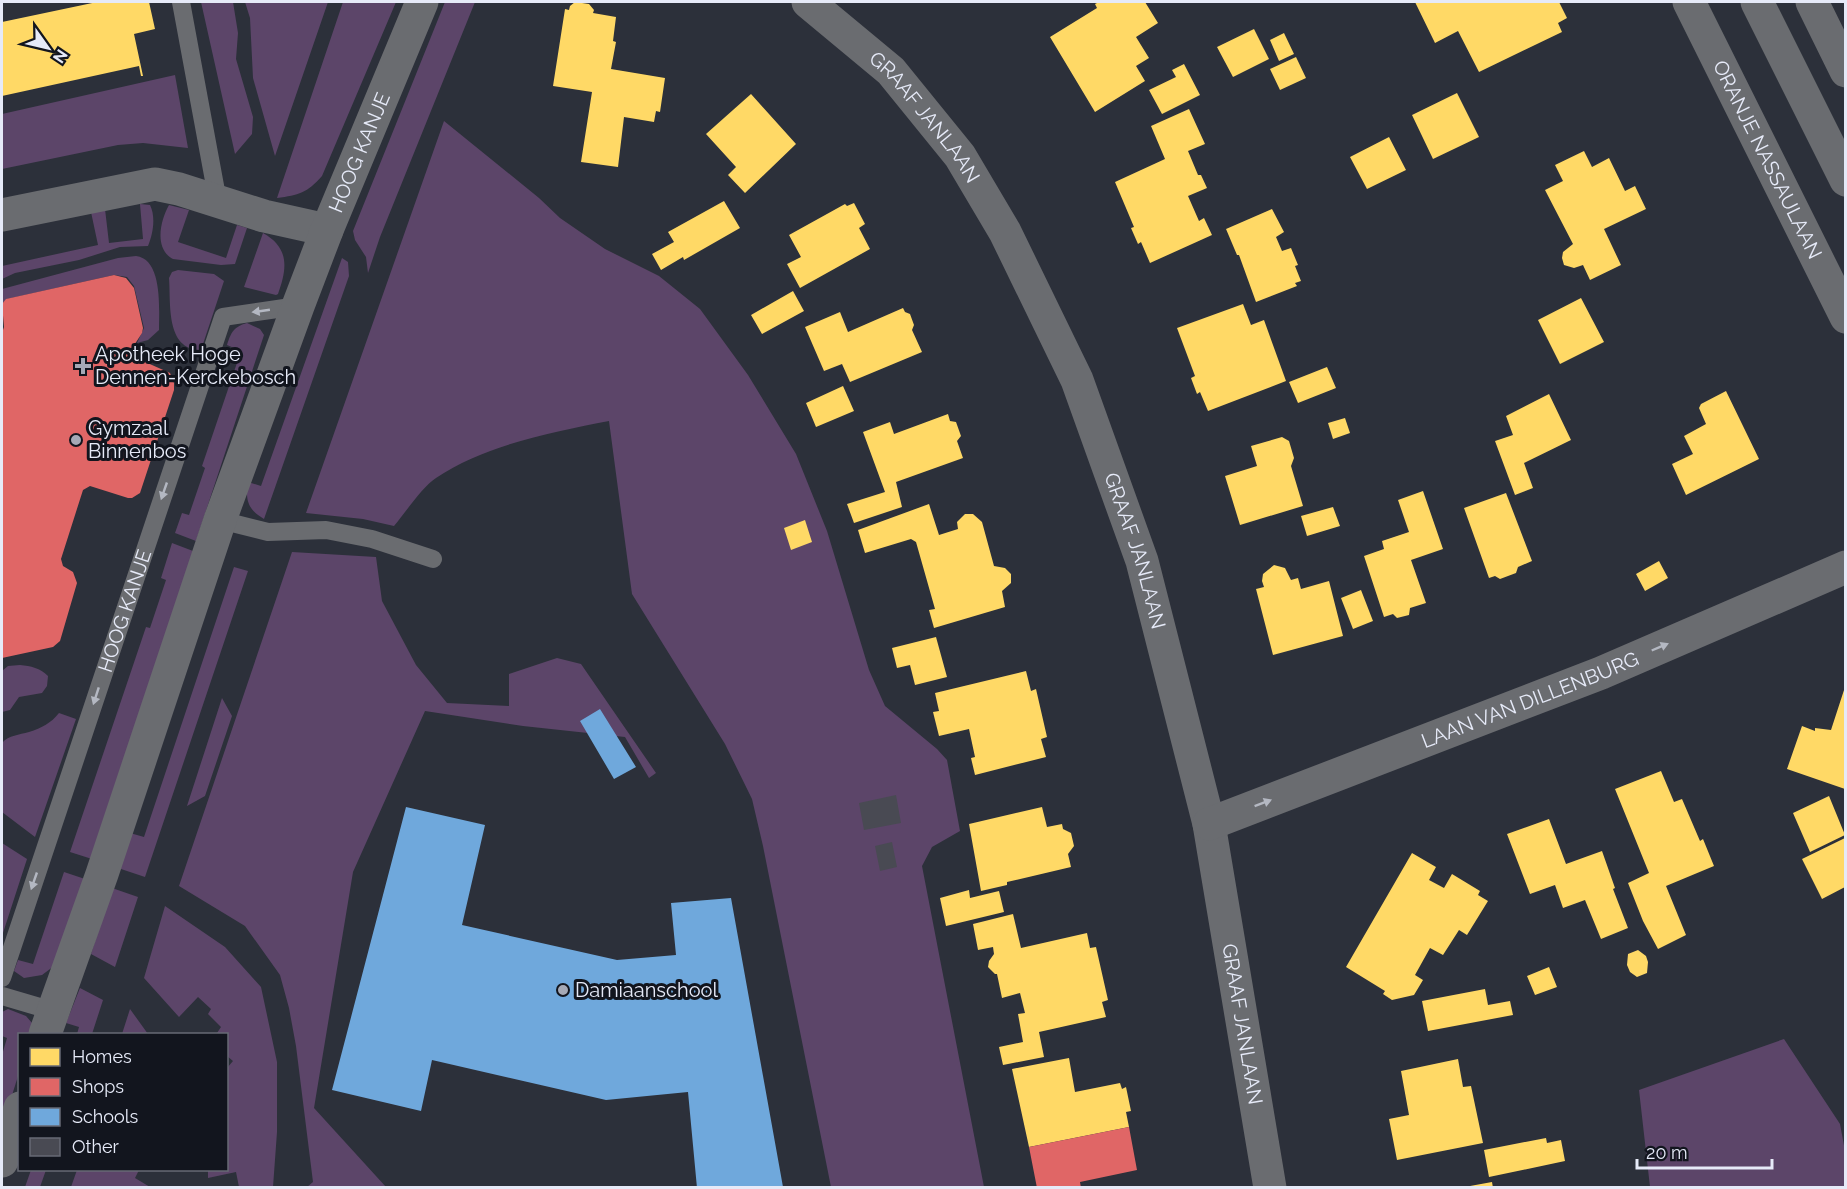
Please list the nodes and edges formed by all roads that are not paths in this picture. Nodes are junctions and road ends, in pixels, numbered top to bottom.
1 (181, 2) edge
2 (422, 2) edge
3 (808, 2) edge
4 (1689, 2) edge
5 (1757, 2) edge
6 (1812, 2) edge
7 (1845, 71) edge
8 (1845, 180) edge
9 (218, 202) junction
10 (2, 215) edge
11 (327, 230) junction
12 (298, 306) junction
13 (1845, 317) edge
14 (220, 520) junction
15 (433, 559) dead end
16 (1845, 567) edge
17 (1209, 824) junction
18 (2, 978) edge
19 (2, 996) edge
20 (49, 1023) edge
21 (18, 1114) edge
22 (2, 1161) edge
23 (1270, 1188) edge

1 - 9 lane
2 - 11 street, HOOG KANJE
3 - 17 street, GRAAF JANLAAN
4 - 13 street, ORANJE NASSAULAAN
5 - 8 street
6 - 7 street
9 - 10 street
9 - 11 street
11 - 12 street, HOOG KANJE
12 - 14 street, HOOG KANJE
12 -> 18 lane, HOOG KANJE
14 - 15 lane
14 - 20 street, HOOG KANJE
17 -> 16 street, LAAN VAN DILLENBURG
17 - 23 street, GRAAF JANLAAN
19 - 20 lane
21 - 22 street

